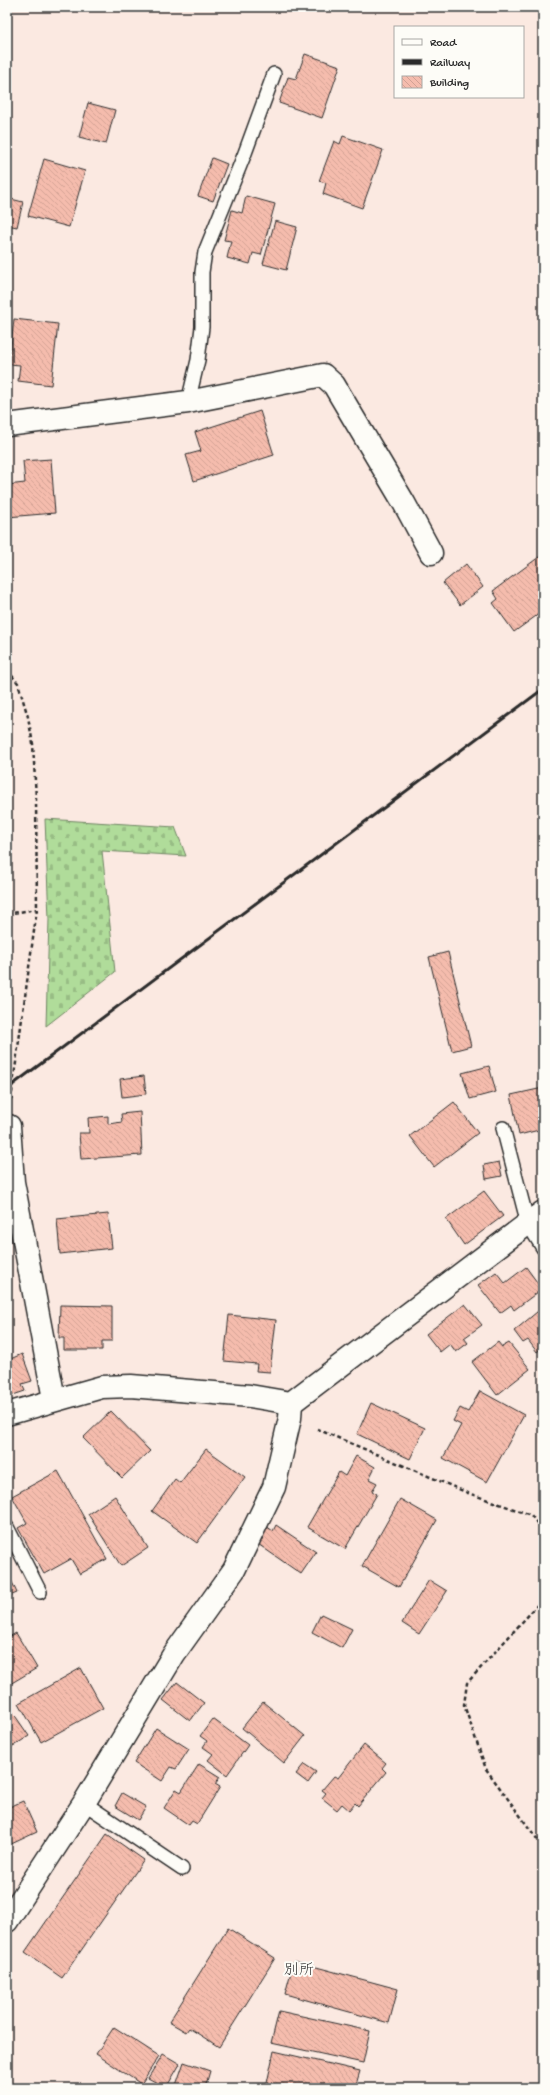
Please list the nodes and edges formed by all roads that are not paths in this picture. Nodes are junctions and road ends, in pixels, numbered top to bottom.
1 (274, 74) dead end
2 (188, 402) junction
3 (7, 426) edge
4 (431, 553) dead end
5 (9, 1126) road end
6 (503, 1128) dead end
7 (536, 1218) edge
8 (543, 1248) edge
9 (54, 1399) junction
10 (291, 1411) junction
11 (7, 1414) edge
12 (7, 1527) edge
13 (40, 1592) dead end
14 (84, 1803) junction
15 (182, 1869) dead end
16 (8, 1917) edge

1 - 2 lane
2 - 3 street
2 - 4 street
5 - 9 street
6 - 7 lane
7 - 8 lane
7 - 10 street
9 - 10 street
9 - 11 street
10 - 14 street
12 - 13 lane
14 - 15 lane
14 - 16 street

